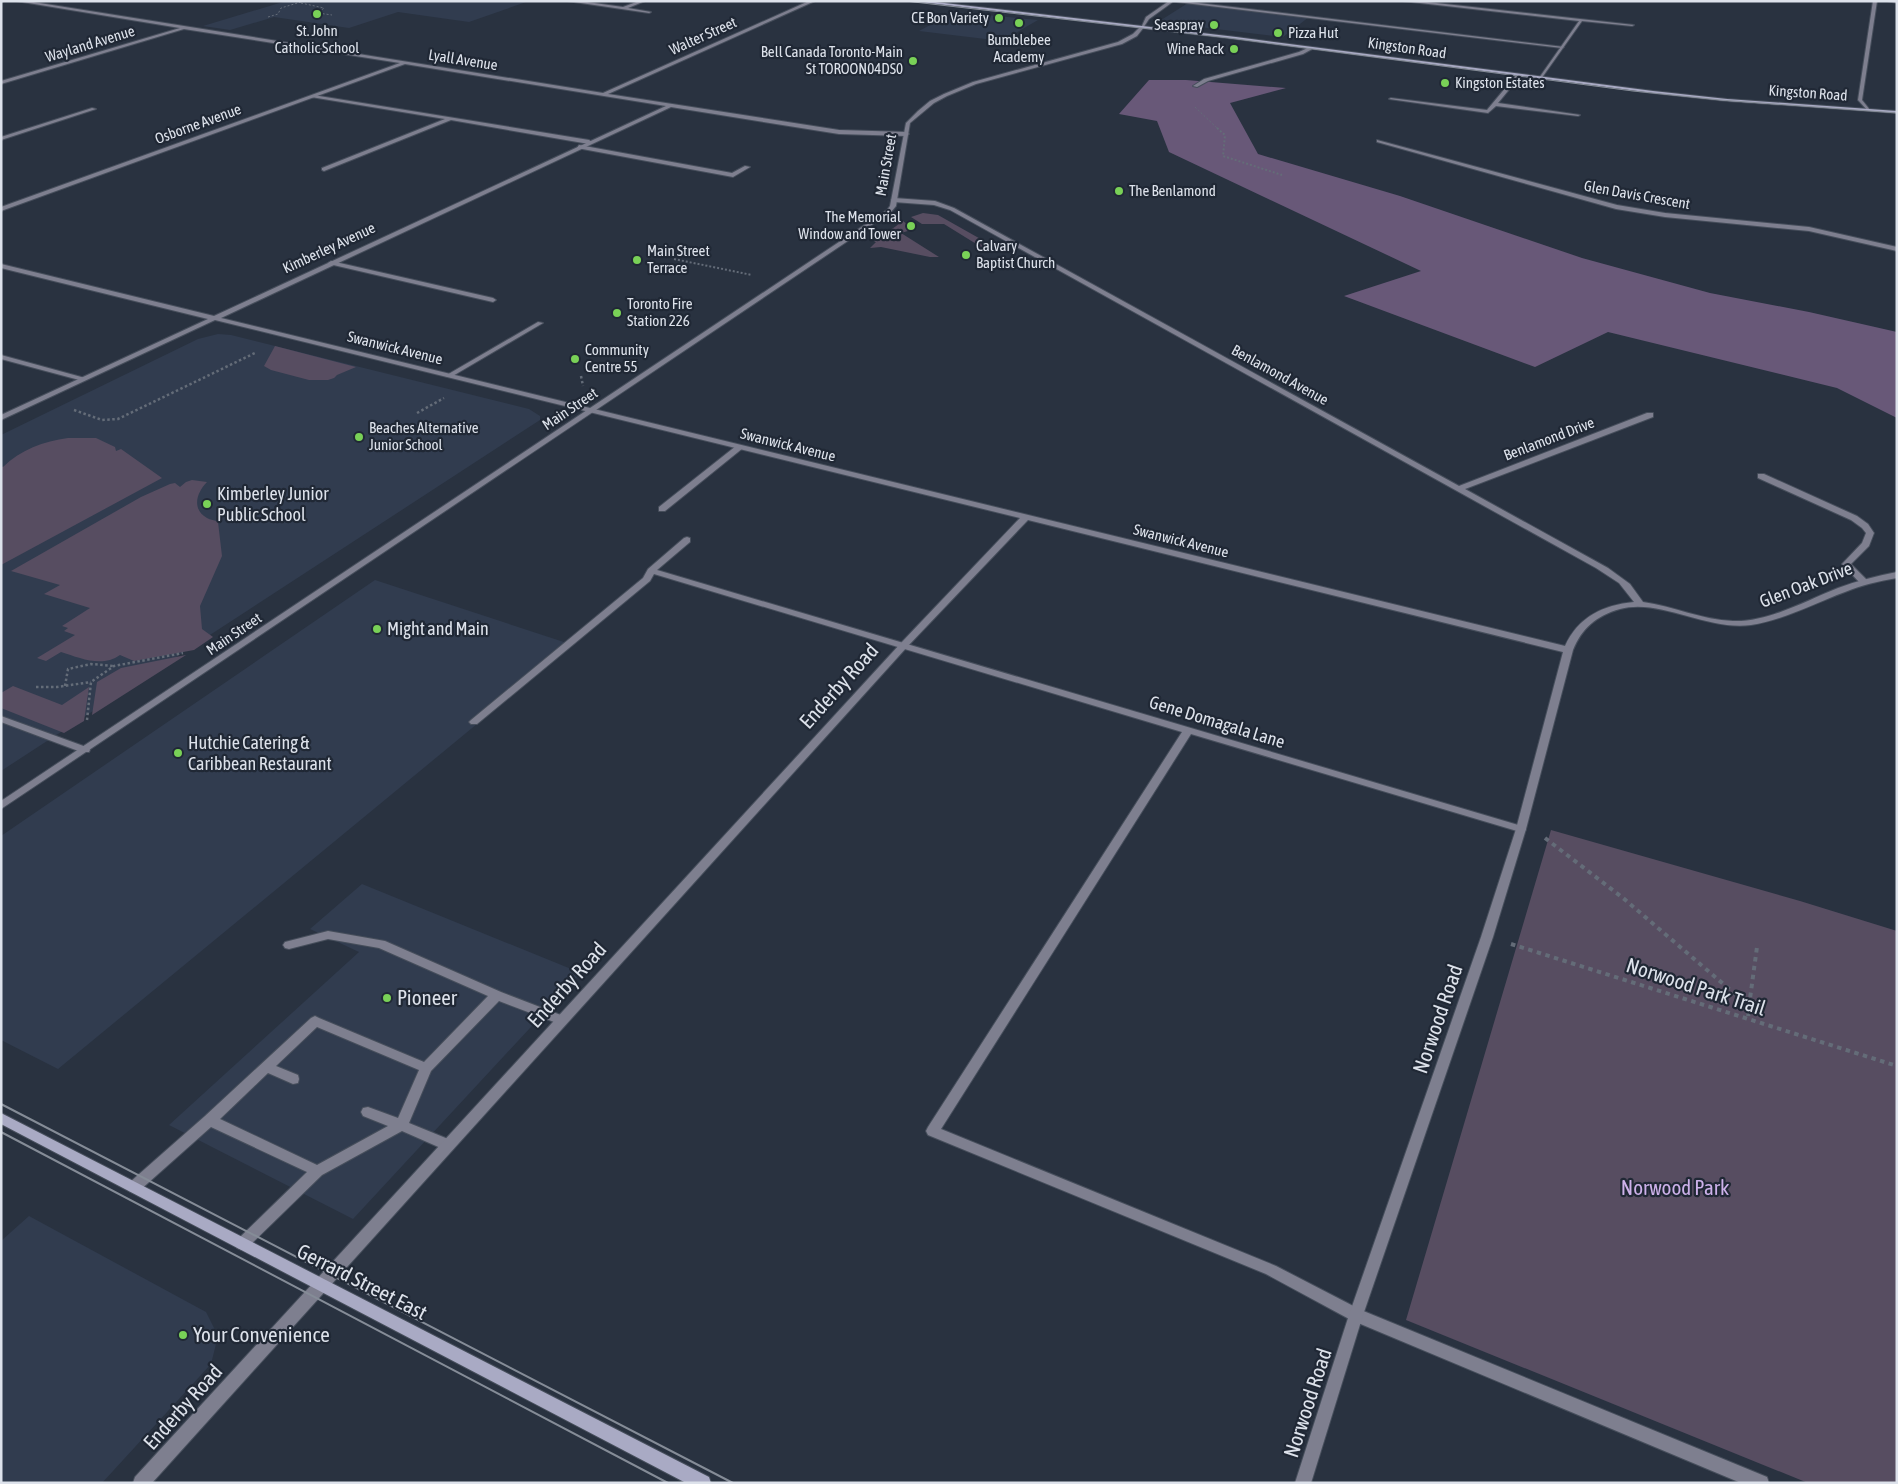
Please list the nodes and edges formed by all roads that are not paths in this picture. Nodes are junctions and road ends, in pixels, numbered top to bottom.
1 (18, 1) edge
2 (569, 1) edge
3 (643, 1) edge
4 (813, 1) edge
5 (914, 1) edge
6 (1171, 1) edge
7 (1404, 1) edge
8 (1875, 1) edge
9 (1889, 1) edge
10 (1897, 2) edge
11 (623, 9) junction
12 (649, 12) dead end
13 (1581, 20) junction
14 (1632, 25) dead end
15 (1142, 27) junction
16 (186, 28) junction
17 (1562, 47) junction
18 (1312, 48) junction
19 (404, 63) junction
20 (1519, 76) junction
21 (1541, 78) junction
22 (1, 83) edge
23 (1195, 86) dead end
24 (604, 94) junction
25 (313, 96) junction
26 (1391, 99) dead end
27 (1495, 104) junction
28 (670, 105) junction
29 (94, 109) dead end
30 (1868, 110) junction
31 (1897, 112) edge
32 (1578, 115) dead end
33 (451, 119) junction
34 (906, 134) junction
35 (1, 139) edge
36 (1379, 141) dead end
37 (589, 142) junction
38 (579, 147) junction
39 (747, 167) dead end
40 (324, 169) dead end
41 (894, 200) junction
42 (1, 209) edge
43 (1897, 249) edge
44 (331, 263) junction
45 (1, 266) edge
46 (493, 300) dead end
47 (213, 318) junction
48 (540, 323) dead end
49 (1, 356) edge
50 (449, 376) junction
51 (83, 380) junction
52 (592, 411) junction
53 (1650, 414) dead end
54 (1, 418) edge
55 (739, 448) junction
56 (1761, 476) dead end
57 (1458, 489) junction
58 (662, 509) dead end
59 (1025, 518) junction
60 (687, 540) dead end
61 (651, 571) junction
62 (1897, 575) edge
63 (1863, 581) junction
64 (1639, 603) junction
65 (904, 645) junction
66 (1568, 650) junction
67 (1, 719) edge
68 (474, 722) dead end
69 (1188, 731) junction
70 (85, 750) junction
71 (1, 806) edge
72 (1521, 829) junction
73 (289, 945) dead end
74 (497, 995) junction
75 (562, 1020) junction
76 (266, 1067) junction
77 (426, 1068) junction
78 (293, 1079) dead end
79 (368, 1112) dead end
80 (1, 1118) edge
81 (210, 1120) junction
82 (401, 1125) junction
83 (448, 1145) junction
84 (316, 1171) junction
85 (134, 1187) junction
86 (242, 1244) junction
87 (321, 1285) junction
88 (1356, 1315) junction
89 (141, 1483) edge
90 (703, 1483) edge
91 (1303, 1483) edge
92 (1761, 1483) edge

1 - 16 street, Lyall Avenue
2 - 11 street
3 - 11 street
4 - 24 street, Walter Street
5 - 15 main road, Kingston Road
6 - 15 street, Main Street
6 - 17 street
7 - 13 street
8 - 30 street
9 - 10 street
11 - 12 street
13 - 14 street
13 - 17 street
15 - 18 main road, Kingston Road
15 - 34 street, Main Street
16 - 19 street, Lyall Avenue
16 - 22 street, Wayland Avenue
17 - 21 street
18 - 20 main road, Kingston Road
18 - 23 street
19 - 24 street, Lyall Avenue
19 - 25 street, Osborne Avenue
20 - 21 main road, Kingston Road
20 - 27 street
21 - 30 main road, Kingston Road
24 - 28 street, Lyall Avenue
25 - 33 street
25 - 42 street, Osborne Avenue
26 - 27 street
27 - 32 street
28 - 34 street, Lyall Avenue
28 - 37 street, Kimberley Avenue
29 - 35 street
30 - 31 main road, Kingston Road
33 - 37 street
33 - 40 street
34 - 41 street, Main Street
36 - 43 street, Glen Davis Crescent
37 - 38 street, Kimberley Avenue
38 - 39 street
38 - 44 street, Kimberley Avenue
41 - 52 street, Main Street
41 - 57 street, Benlamond Avenue
44 - 46 street
44 - 47 street, Kimberley Avenue
45 - 47 street, Swanwick Avenue
47 - 50 street, Swanwick Avenue
47 - 51 street, Kimberley Avenue
48 - 50 street
49 - 51 street
50 - 52 street, Swanwick Avenue
51 - 54 street, Kimberley Avenue
52 - 55 street, Swanwick Avenue
52 - 70 street, Main Street
53 - 57 street, Benlamond Drive
55 - 58 street
55 - 59 street, Swanwick Avenue
56 - 63 street
57 - 64 street, Benlamond Avenue
59 - 65 street, Enderby Road
59 - 66 street, Swanwick Avenue
60 - 61 street
61 - 65 street, Gene Domagala Lane
61 - 68 street
62 - 63 street, Glen Oak Drive
63 - 64 street, Glen Oak Drive
64 - 66 street, Norwood Road
65 - 69 street, Gene Domagala Lane
65 - 75 street, Enderby Road
66 - 72 street, Norwood Road
67 - 70 street
69 - 72 street, Gene Domagala Lane
69 - 88 street
70 - 71 street, Main Street
72 - 88 street, Norwood Road
73 - 74 street
74 - 75 street
74 - 77 street
75 - 83 street, Enderby Road
76 - 77 street
76 - 78 street
76 - 81 street
77 - 82 street
79 - 82 street
80 - 85 main road, Gerrard Street East
81 - 84 street
81 - 85 street
82 - 83 street
82 - 84 street
83 - 87 street, Enderby Road
84 - 86 street
85 - 86 main road, Gerrard Street East
86 - 87 main road, Gerrard Street East
87 - 89 street, Enderby Road
87 - 90 main road, Gerrard Street East
88 - 91 street, Norwood Road
88 - 92 street

